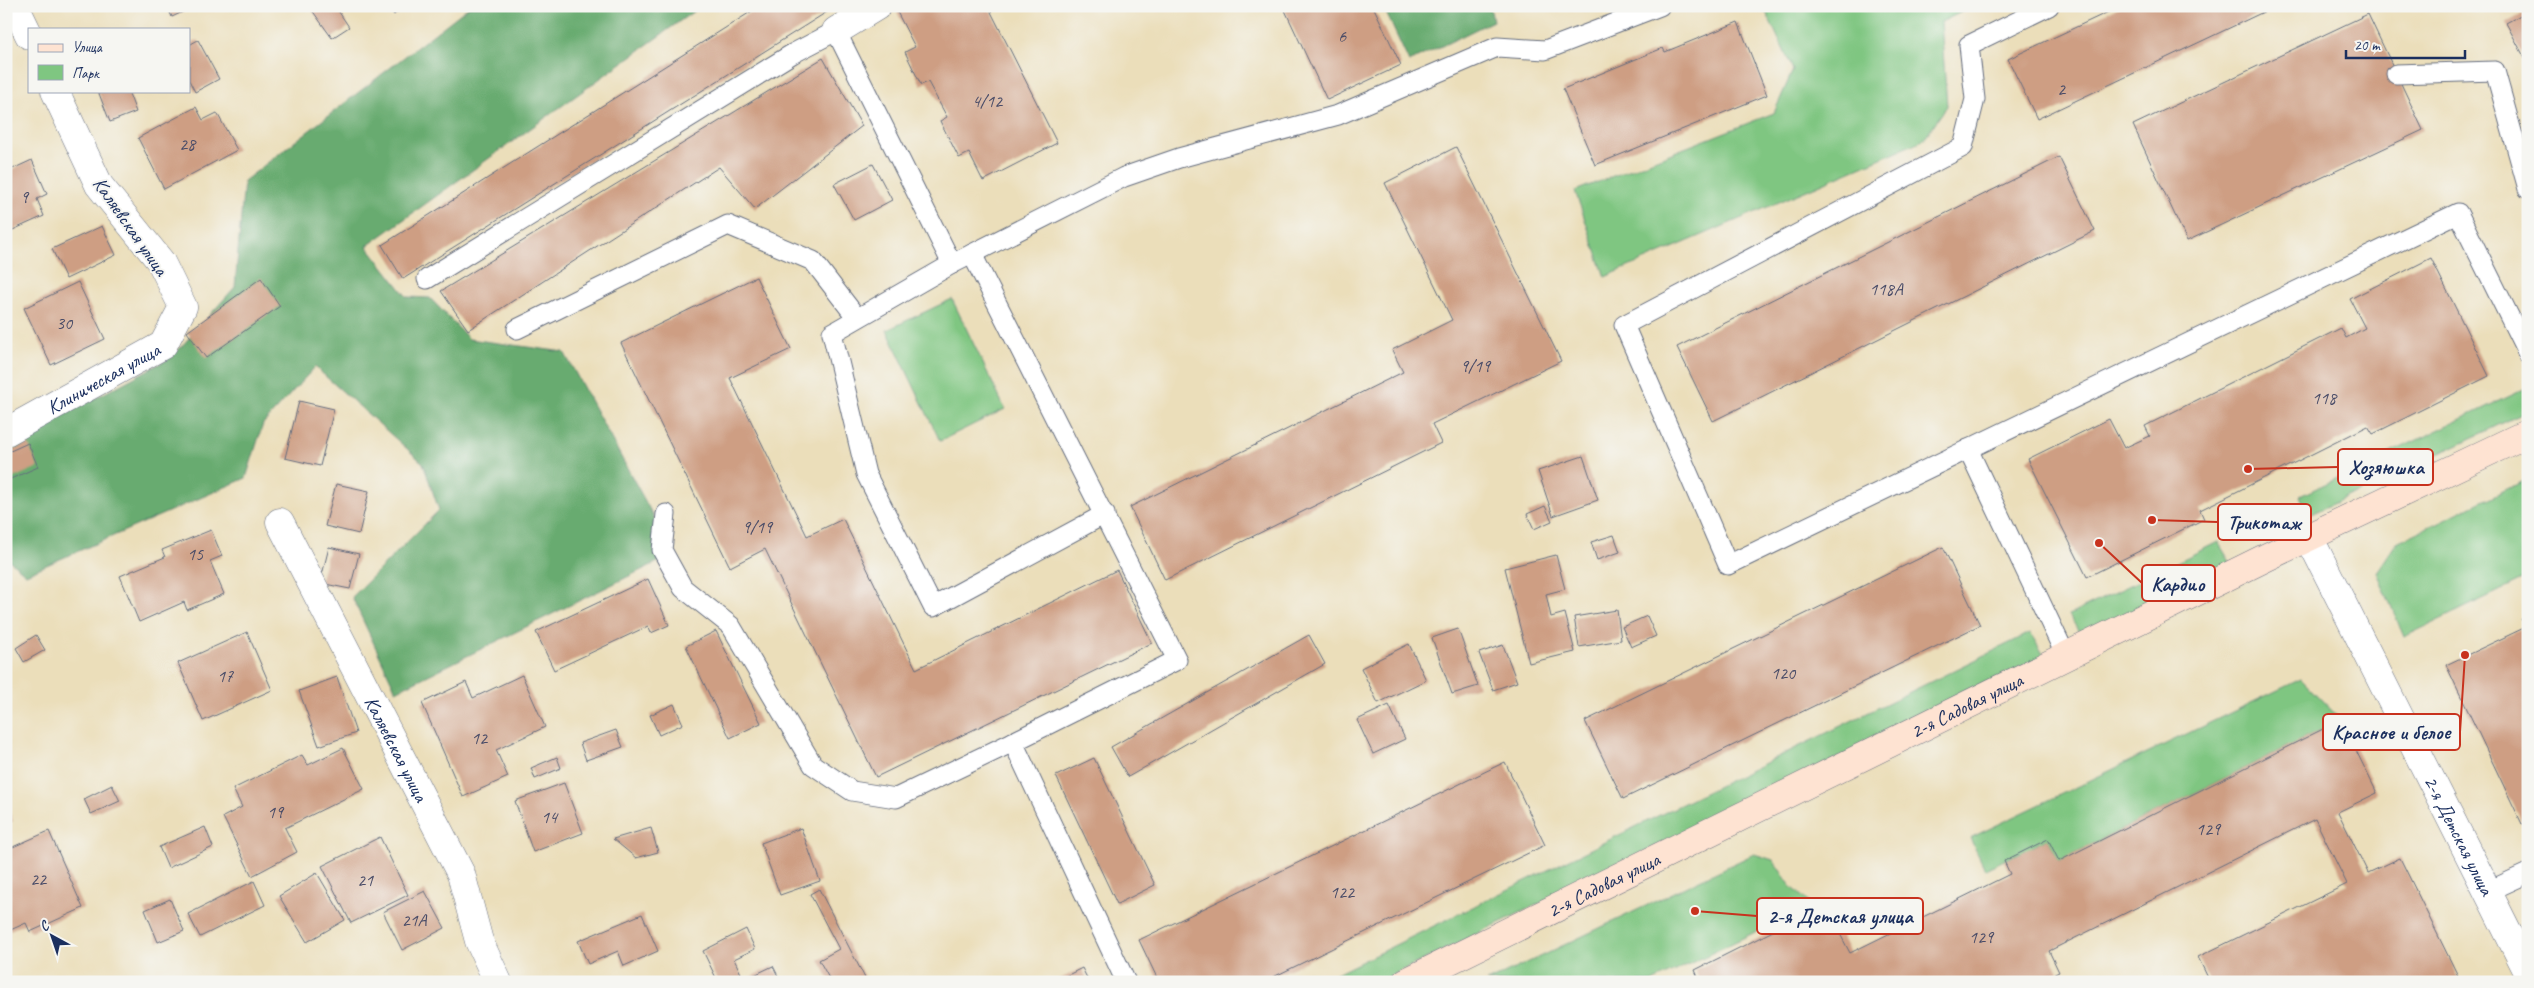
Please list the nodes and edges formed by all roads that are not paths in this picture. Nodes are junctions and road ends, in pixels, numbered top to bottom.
1 (16, 6) edge
2 (877, 6) edge
3 (1660, 6) edge
4 (2050, 6) edge
5 (836, 31) junction
6 (28, 33) edge
7 (2396, 74) dead end
8 (55, 92) edge
9 (2528, 189) edge
10 (972, 254) junction
11 (952, 264) junction
12 (427, 279) dead end
13 (183, 307) joint
14 (857, 318) junction
15 (516, 329) dead end
16 (2528, 354) edge
17 (6, 432) edge
18 (2528, 433) edge
19 (1968, 449) junction
20 (666, 514) dead end
21 (1105, 514) junction
22 (280, 522) dead end
23 (2310, 537) junction
24 (2066, 656) junction
25 (1013, 742) junction
26 (2528, 873) edge
27 (2489, 891) junction
28 (2528, 972) edge
29 (498, 982) edge
30 (1126, 982) edge
31 (1406, 982) edge

1 - 6 street
2 - 5 street
3 - 10 lane
4 - 19 lane
5 - 11 lane
5 - 12 lane
7 - 9 lane
8 - 13 street, Каляевская улица
10 - 11 lane
10 - 21 lane
11 - 14 lane
13 - 17 street, Клиническая улица
14 - 15 lane
14 - 21 lane
16 - 19 lane
18 - 23 street, 2-я Садовая улица
19 - 24 lane
20 - 25 lane
21 - 25 lane
22 - 29 street, Каляевская улица
23 - 24 street, 2-я Садовая улица
23 - 27 street, 2-я Детская улица
24 - 31 street, 2-я Садовая улица
25 - 30 lane
26 - 27 lane
27 - 28 street, 2-я Детская улица

